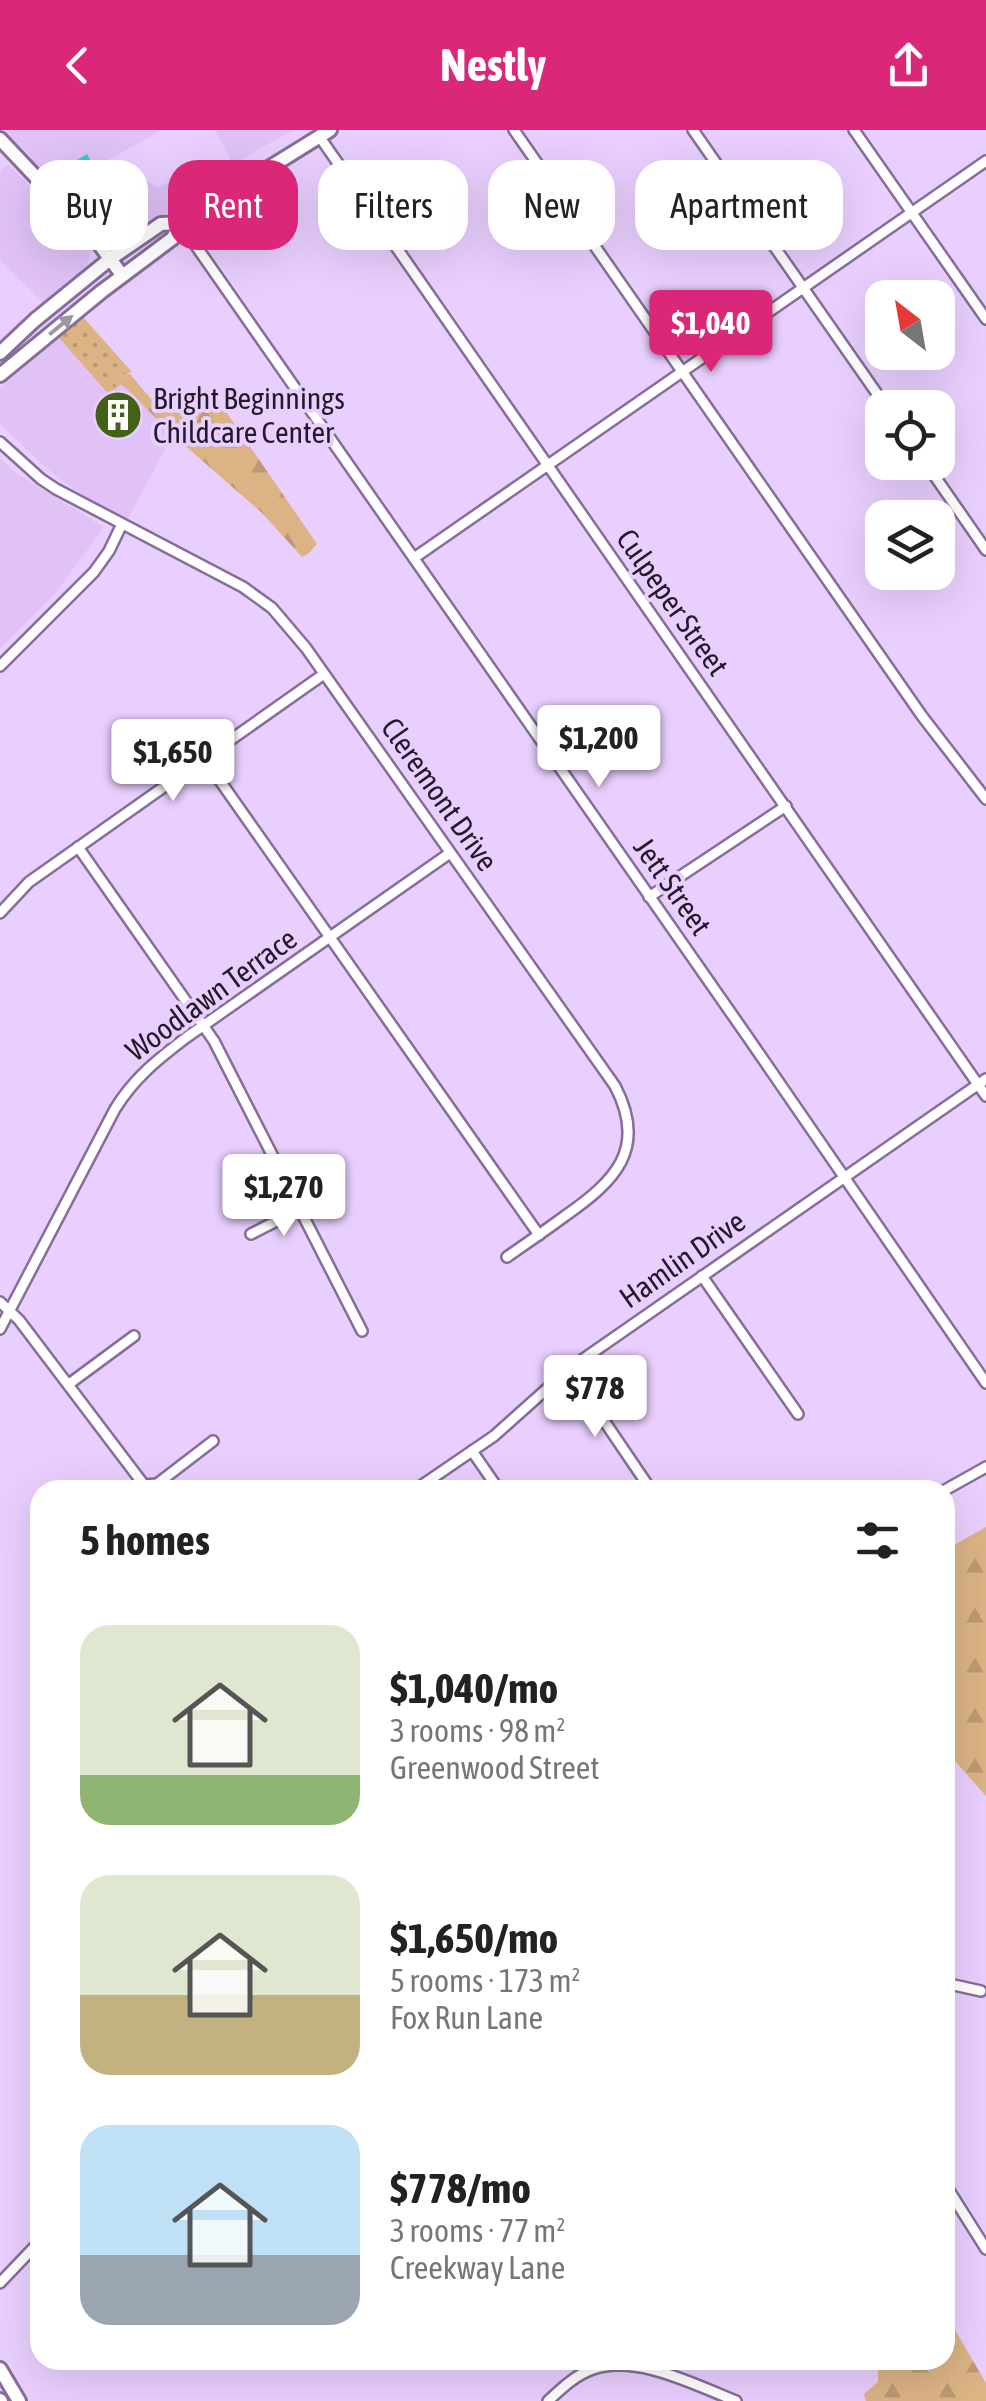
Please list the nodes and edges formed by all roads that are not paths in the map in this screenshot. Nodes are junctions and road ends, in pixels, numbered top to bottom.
1 (514, 130) edge
2 (693, 130) edge
3 (854, 130) edge
4 (325, 133) edge
5 (0, 139) edge
6 (282, 160) edge
7 (986, 161) edge
8 (912, 212) junction
9 (168, 224) edge
10 (168, 241) edge
11 (199, 250) edge
12 (110, 259) junction
13 (122, 275) junction
14 (803, 288) junction
15 (986, 319) edge
16 (0, 353) edge
17 (682, 372) junction
18 (0, 375) edge
19 (874, 390) edge
20 (0, 442) edge
21 (548, 466) junction
22 (937, 480) edge
23 (122, 524) junction
24 (986, 550) edge
25 (414, 558) junction
26 (0, 666) edge
27 (324, 674) junction
28 (204, 758) junction
29 (986, 799) edge
30 (786, 806) junction
31 (78, 846) junction
32 (450, 853) junction
33 (650, 898) junction
34 (0, 913) edge
35 (330, 938) junction
36 (205, 1026) junction
37 (982, 1082) edge
38 (986, 1096) edge
39 (844, 1177) junction
40 (300, 1209) junction
41 (251, 1234) dead end
42 (539, 1235) junction
43 (507, 1257) dead end
44 (702, 1276) junction
45 (0, 1302) edge
46 (11, 1310) junction
47 (0, 1330) edge
48 (362, 1330) dead end
49 (134, 1336) dead end
50 (568, 1369) junction
51 (986, 1382) edge
52 (69, 1384) junction
53 (798, 1414) dead end
54 (213, 1442) dead end
55 (472, 1451) junction
56 (986, 1467) edge
57 (139, 1480) edge
58 (162, 1480) edge
59 (430, 1480) edge
60 (492, 1480) edge
61 (644, 1480) edge
62 (955, 1484) edge
63 (955, 1985) edge
64 (981, 1991) dead end
65 (955, 2200) edge
66 (986, 2249) edge
67 (30, 2252) edge
68 (0, 2283) edge
69 (0, 2368) edge
70 (597, 2370) edge
71 (646, 2370) edge
72 (19, 2401) edge
73 (548, 2401) edge
74 (736, 2401) edge

1 - 17 street
2 - 14 street
3 - 8 street
4 - 6 main road
4 - 21 street, Culpeper Street
5 - 12 main road
7 - 8 street
8 - 14 street
8 - 15 street
9 - 12 main road
10 - 13 main road
11 - 25 street, Jett Street
12 - 13 main road
12 - 16 main road
18 -> 13 main road
14 - 17 street
14 - 19 street
17 - 21 street
17 - 29 street
20 - 23 street, Cleremont Drive
21 - 25 street
21 - 30 street, Culpeper Street
22 - 24 street
23 - 26 street
23 - 27 street, Cleremont Drive
25 - 33 street, Jett Street
27 - 28 street
27 - 32 street, Cleremont Drive
28 - 31 street
28 - 35 street
30 - 33 street
30 - 37 street, Culpeper Street
31 - 34 street
31 - 36 street
32 - 35 street, Woodlawn Terrace
32 - 42 street, Cleremont Drive
33 - 39 street, Jett Street
35 - 36 street, Woodlawn Terrace
35 - 42 street
36 - 40 street
36 - 46 street, Woodlawn Terrace
37 - 38 street, Culpeper Street
37 - 39 street, Hamlin Drive
39 - 44 street, Hamlin Drive
39 - 51 street, Jett Street
40 - 41 street
40 - 48 street
42 - 43 street, Cleremont Drive
44 - 50 street, Hamlin Drive
44 - 53 street
45 - 46 street
46 - 47 street, Woodlawn Terrace
46 - 52 street
49 - 52 street
50 - 55 street, Hamlin Drive
50 - 61 street
52 - 57 street
54 - 58 street
55 - 59 street, Hamlin Drive
55 - 60 street
56 - 62 street
63 - 64 street
65 - 66 street
67 - 68 street
69 - 72 main road
70 - 73 street
71 - 74 street

